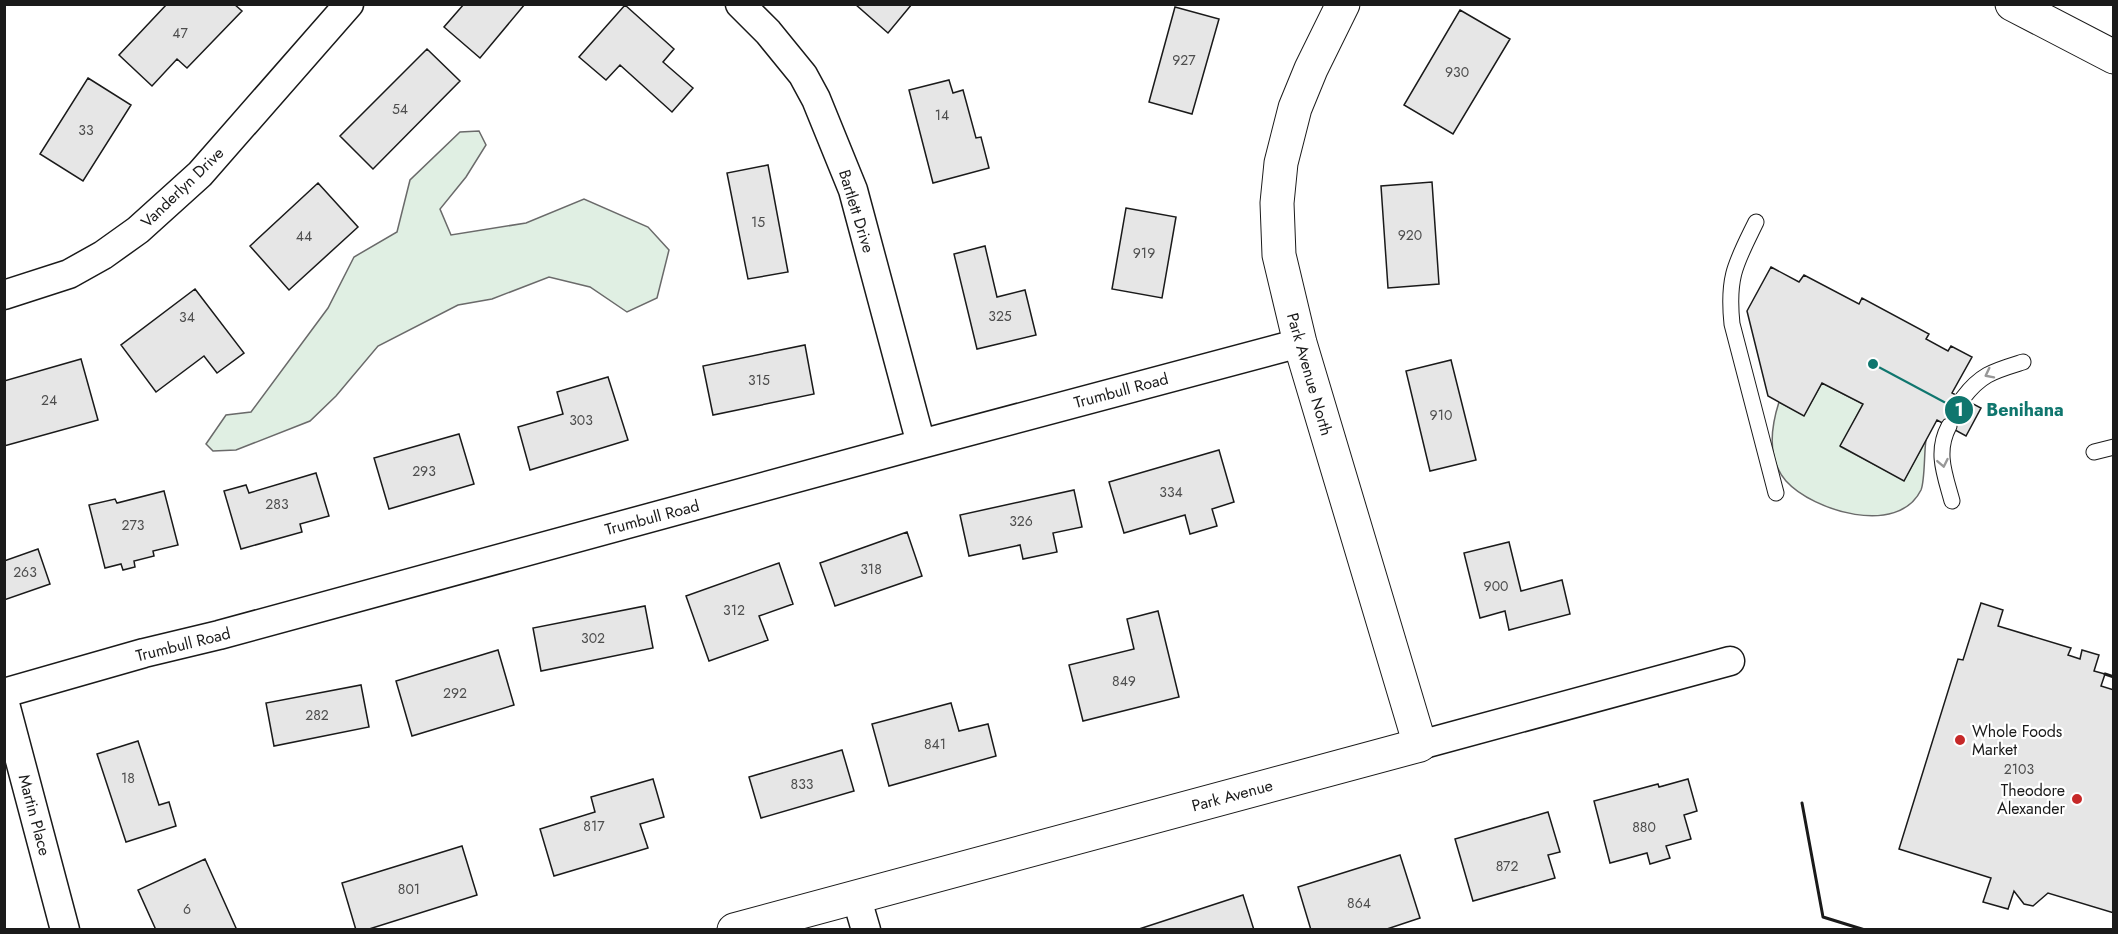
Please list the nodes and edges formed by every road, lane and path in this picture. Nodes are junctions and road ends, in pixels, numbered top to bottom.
1 (349, 4) edge
2 (740, 4) edge
3 (1343, 4) edge
4 (2012, 4) edge
5 (2114, 57) edge
6 (1756, 222) dead end
7 (4, 295) edge
8 (1300, 343) junction
9 (2023, 362) dead end
10 (1964, 398) dead end
11 (1948, 426) dead end
12 (921, 444) junction
13 (2114, 447) edge
14 (2094, 452) dead end
15 (1776, 493) dead end
16 (1952, 501) dead end
17 (1730, 661) dead end
18 (4, 693) edge
19 (4, 700) edge
20 (1420, 745) junction
21 (856, 896) junction
22 (65, 930) edge
23 (734, 930) edge
24 (866, 930) edge

1 - 7 street, Vanderlyn Drive
2 - 12 street, Bartlett Drive
3 - 8 street, Park Avenue North
4 - 5 street
6 - 15 lane
8 - 12 street, Trumbull Road
8 - 20 street, Park Avenue North
9 -> 10 lane
11 -> 16 lane
12 - 18 street, Trumbull Road
13 - 14 lane
17 - 20 street, Park Avenue
19 - 22 street, Martin Place
20 - 21 street, Park Avenue
21 - 23 street, Park Avenue
21 - 24 street

